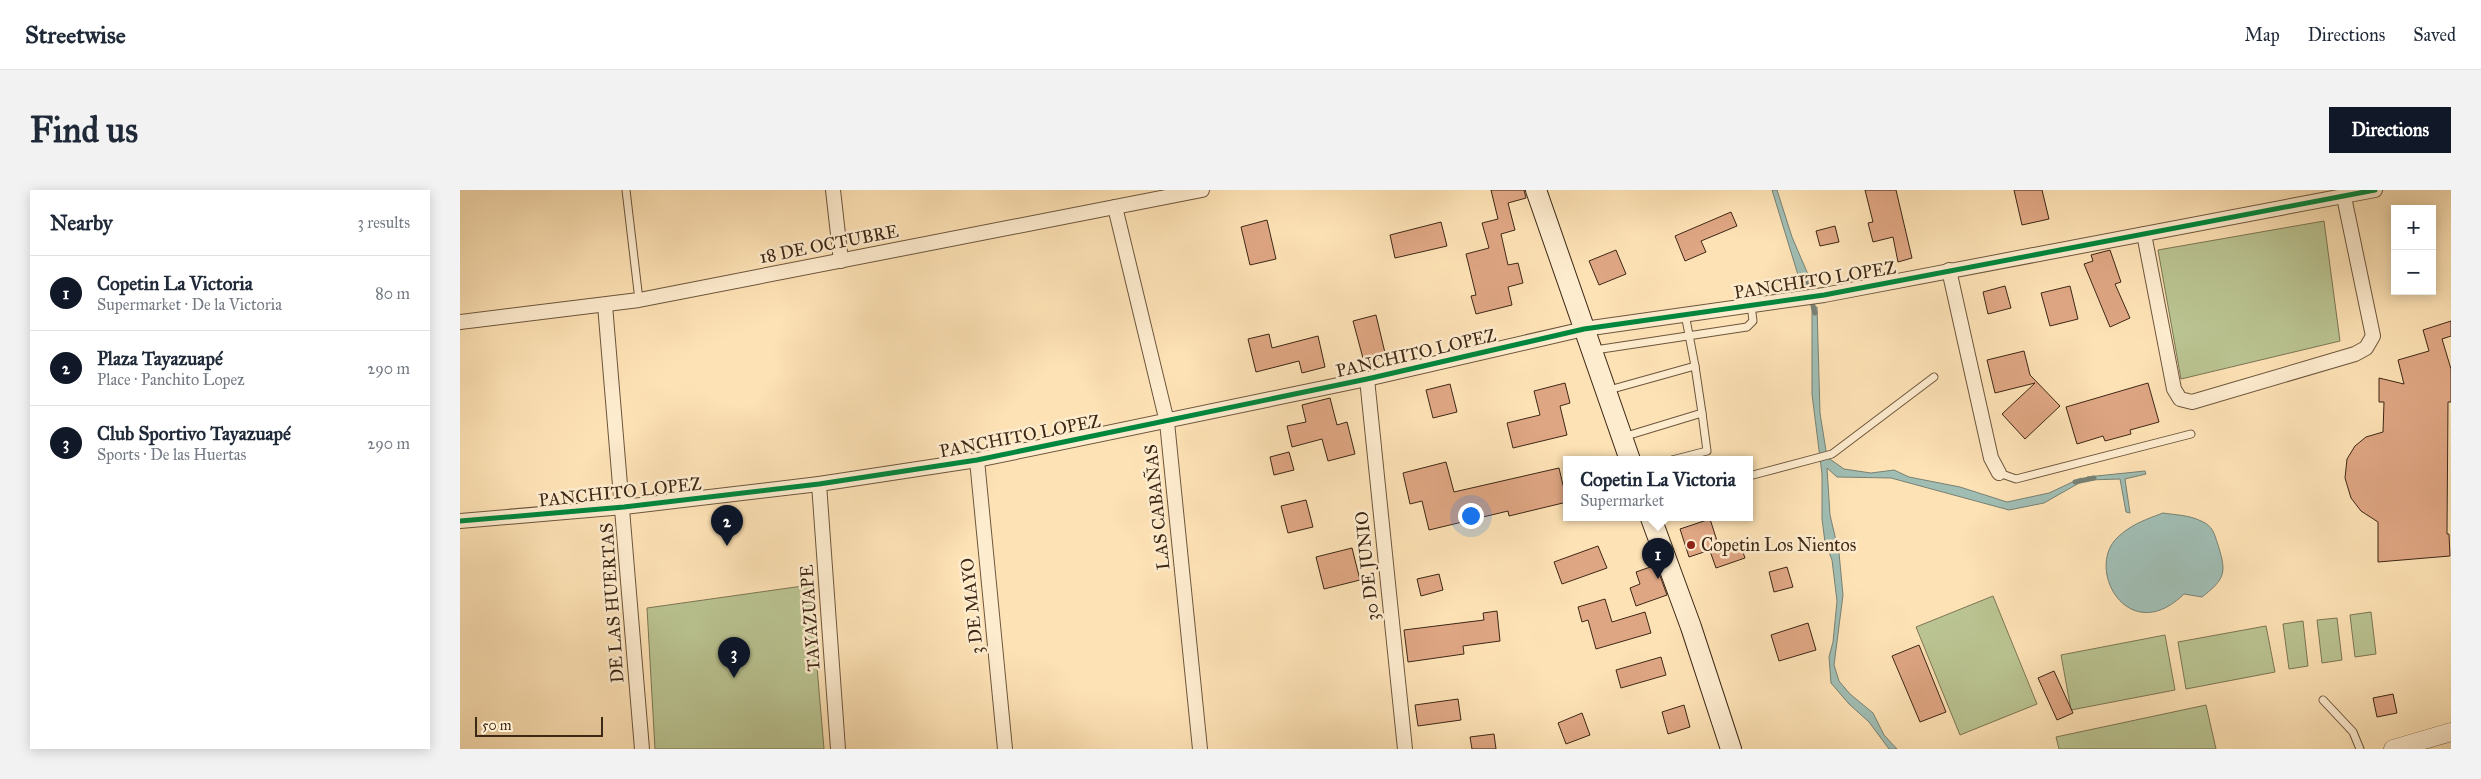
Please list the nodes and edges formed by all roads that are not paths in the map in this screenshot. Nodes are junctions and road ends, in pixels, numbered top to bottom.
1 (626, 190) edge
2 (833, 190) edge
3 (1202, 190) edge
4 (1536, 190) edge
5 (2375, 190) edge
6 (2344, 197) junction
7 (1116, 206) junction
8 (2144, 234) junction
9 (840, 261) junction
10 (1949, 270) junction
11 (638, 300) junction
12 (1751, 304) junction
13 (605, 305) junction
14 (1685, 314) junction
15 (460, 322) edge
16 (1584, 329) junction
17 (1689, 335) junction
18 (1592, 351) junction
19 (1695, 366) junction
20 (1934, 377) dead end
21 (1367, 379) junction
22 (1606, 391) junction
23 (1702, 413) junction
24 (1167, 422) junction
25 (2190, 434) dead end
26 (1622, 437) junction
27 (1629, 456) edge
28 (1688, 456) edge
29 (977, 460) junction
30 (1999, 473) joint
31 (1753, 475) edge
32 (819, 484) junction
33 (624, 507) junction
34 (460, 521) edge
35 (1652, 521) edge
36 (2323, 700) dead end
37 (2451, 732) edge
38 (2428, 744) edge
39 (642, 749) edge
40 (838, 749) edge
41 (1005, 749) edge
42 (1200, 749) edge
43 (1405, 749) edge
44 (1731, 749) edge
45 (2360, 749) edge
46 (2393, 749) edge

1 - 11 lane
2 - 9 street
3 - 7 street, 18 DE OCTUBRE
4 - 16 main road
5 - 6 street, PANCHITO LOPEZ
6 - 8 street, PANCHITO LOPEZ
6 - 8 street
7 - 9 street, 18 DE OCTUBRE
7 - 24 street, LAS CABAÑAS
8 - 10 street, PANCHITO LOPEZ
9 - 11 street, 18 DE OCTUBRE
10 - 12 street, PANCHITO LOPEZ
10 - 30 street
11 - 13 street, 18 DE OCTUBRE
12 - 14 street, PANCHITO LOPEZ
12 - 17 lane
13 - 15 street, 18 DE OCTUBRE
13 - 33 street, DE LAS HUERTAS
14 - 16 street, PANCHITO LOPEZ
14 - 17 lane
16 - 18 main road
16 - 21 street, PANCHITO LOPEZ
17 - 18 lane
17 - 19 lane
18 - 22 main road
19 - 22 lane
19 - 23 lane
20 - 31 lane
21 - 24 street, PANCHITO LOPEZ
21 - 43 street, 30 DE JUNIO
22 - 26 main road
23 - 26 lane
23 - 28 lane
24 - 29 street, PANCHITO LOPEZ
24 - 42 street, LAS CABAÑAS
25 - 30 lane
26 - 27 main road
29 - 32 street, PANCHITO LOPEZ
29 - 41 street, 3 DE MAYO
32 - 33 street, PANCHITO LOPEZ
32 - 40 street, TAYAZUAPE
33 - 34 street, PANCHITO LOPEZ
33 - 39 street, DE LAS HUERTAS
35 - 44 main road
36 - 45 lane
37 - 38 street
38 - 46 street

